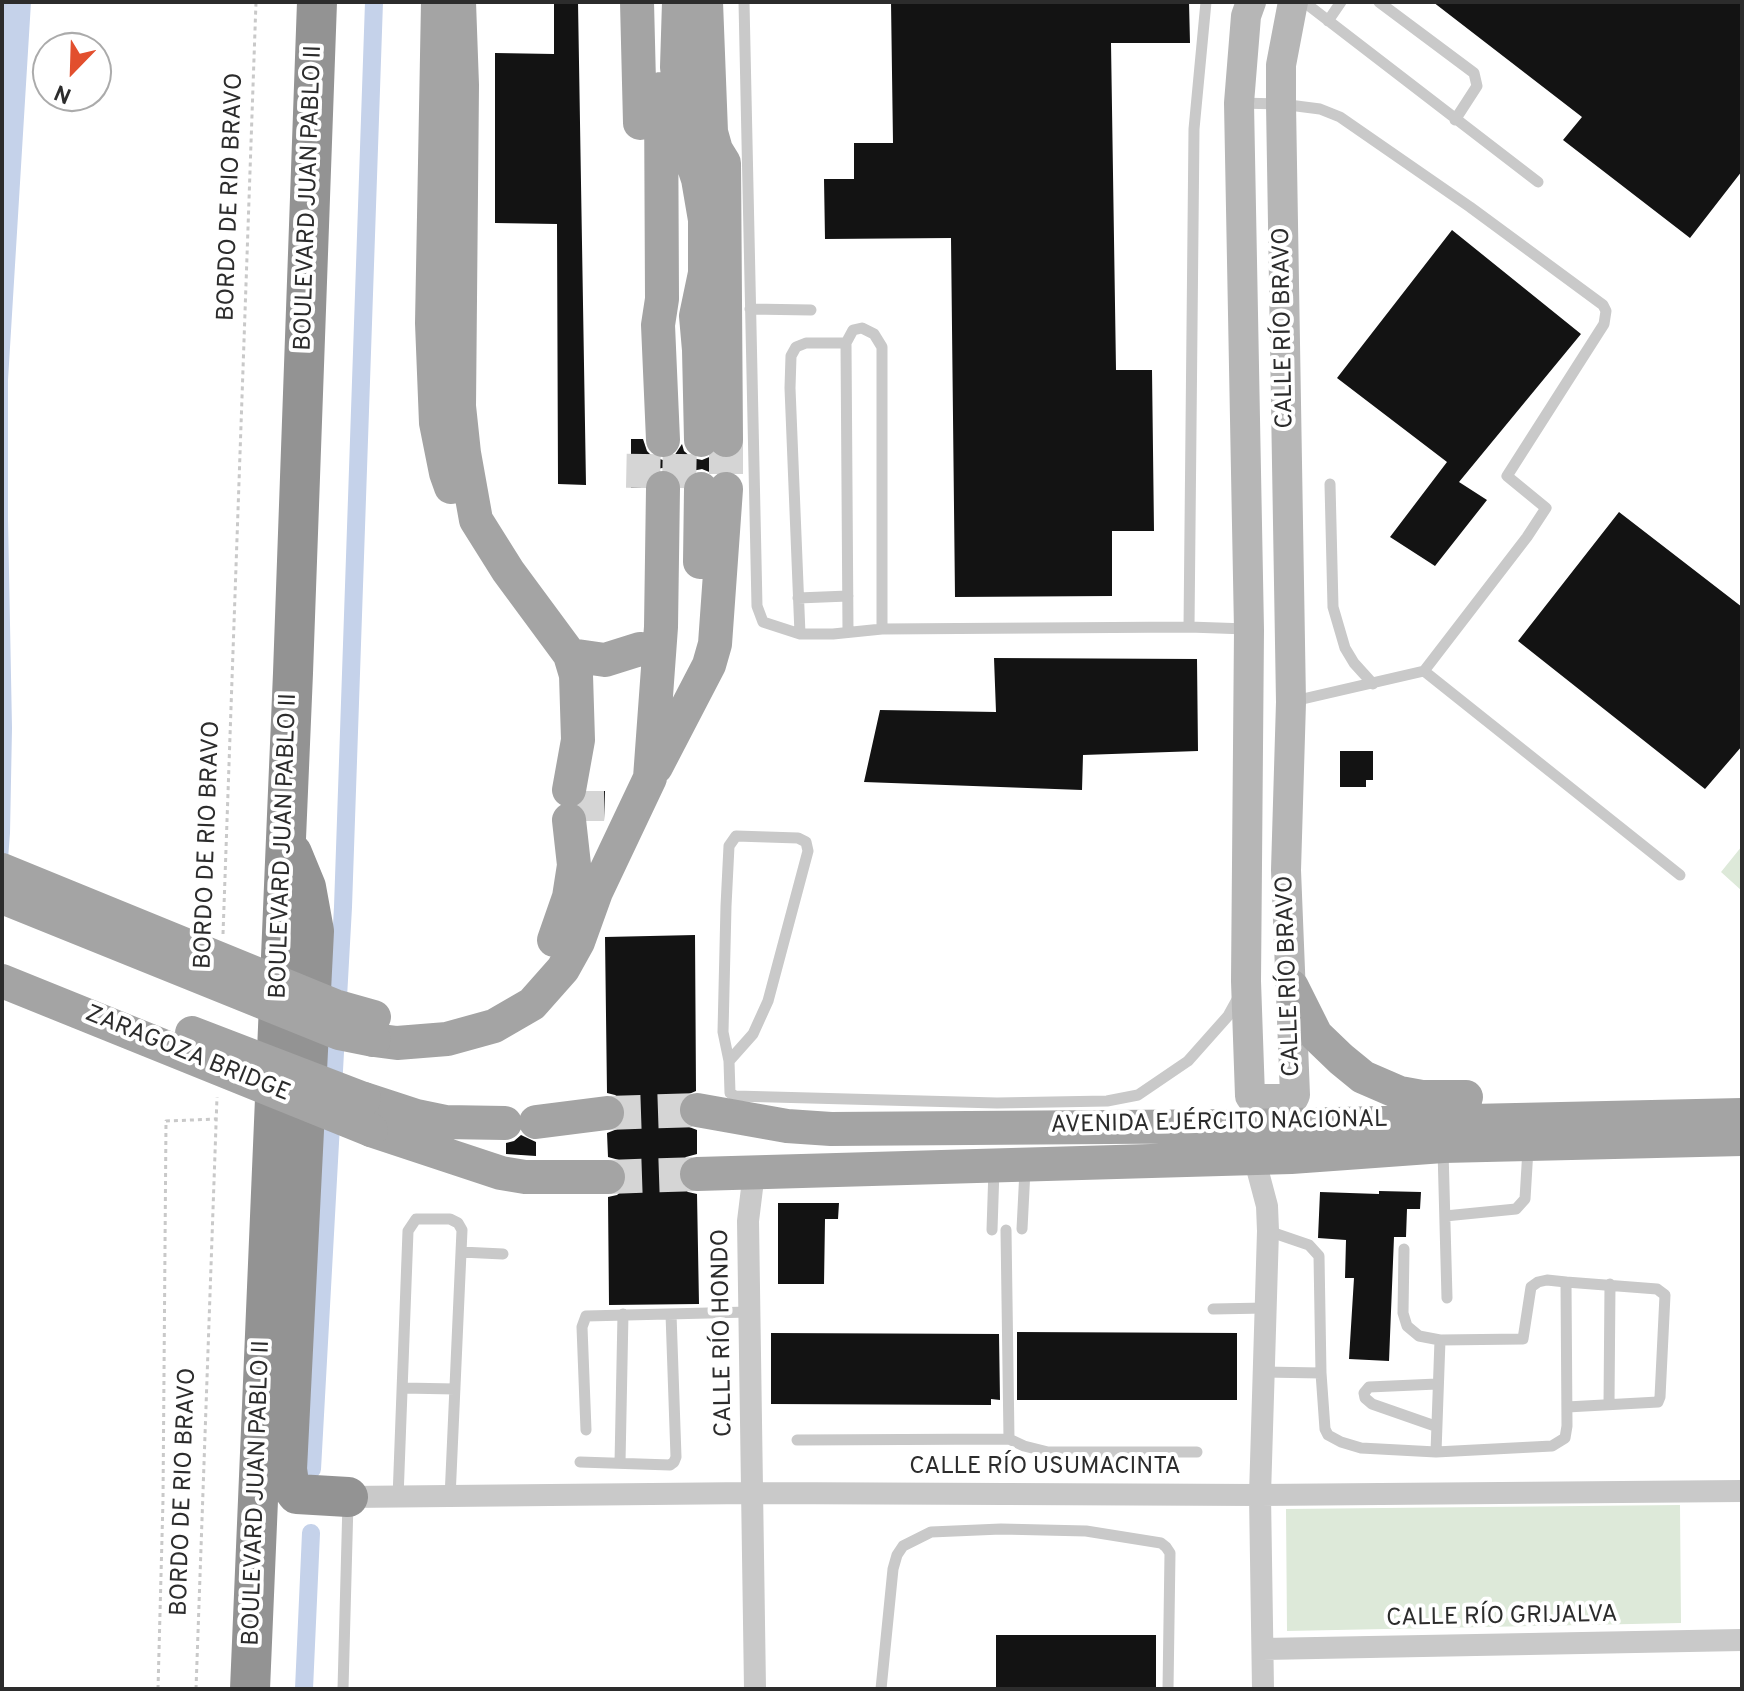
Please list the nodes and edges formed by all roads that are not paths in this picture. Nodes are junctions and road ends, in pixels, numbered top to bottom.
1 (317, 2) edge
2 (438, 2) edge
3 (459, 2) edge
4 (637, 2) edge
5 (660, 2) edge
6 (679, 2) edge
7 (706, 2) edge
8 (744, 2) edge
9 (1206, 2) edge
10 (1251, 2) edge
11 (1293, 2) edge
12 (1304, 2) edge
13 (1341, 2) edge
14 (1379, 2) edge
15 (1328, 21) junction
16 (1239, 103) junction
17 (1281, 104) junction
18 (1455, 120) junction
19 (1538, 182) dead end
20 (750, 309) junction
21 (811, 310) dead end
22 (659, 315) junction
23 (690, 330) junction
24 (846, 343) junction
25 (683, 440) junction
26 (1330, 484) dead end
27 (682, 488) junction
28 (476, 520) junction
29 (848, 596) junction
30 (798, 598) junction
31 (1189, 627) junction
32 (882, 629) junction
33 (1249, 630) junction
34 (848, 632) junction
35 (1290, 632) junction
36 (800, 634) junction
37 (640, 649) junction
38 (570, 655) junction
39 (1424, 671) junction
40 (1373, 684) junction
41 (1291, 702) junction
42 (650, 778) junction
43 (1289, 785) junction
44 (1249, 786) junction
45 (286, 836) junction
46 (2, 870) edge
47 (1680, 875) dead end
48 (2, 897) edge
49 (2, 959) edge
50 (2, 981) edge
51 (1246, 981) junction
52 (1292, 987) junction
53 (374, 1029) junction
54 (729, 1061) junction
55 (1742, 1096) edge
56 (697, 1110) tunnel mouth
57 (607, 1113) tunnel mouth
58 (368, 1114) junction
59 (1742, 1115) edge
60 (1490, 1119) junction
61 (1742, 1139) edge
62 (1528, 1145) junction
63 (1443, 1146) junction
64 (1254, 1157) junction
65 (1291, 1157) junction
66 (1010, 1165) junction
67 (754, 1172) junction
68 (697, 1174) tunnel mouth
69 (608, 1177) tunnel mouth
70 (1267, 1206) junction
71 (1445, 1216) junction
72 (1022, 1229) dead end
73 (992, 1230) dead end
74 (1006, 1230) dead end
75 (1268, 1231) junction
76 (1404, 1249) dead end
77 (461, 1252) junction
78 (503, 1254) dead end
79 (1566, 1282) junction
80 (1610, 1284) junction
81 (1447, 1298) dead end
82 (1266, 1308) junction
83 (1213, 1309) dead end
84 (749, 1312) junction
85 (623, 1314) junction
86 (671, 1314) junction
87 (1440, 1340) junction
88 (1263, 1372) junction
89 (1321, 1373) junction
90 (1437, 1384) junction
91 (403, 1388) junction
92 (455, 1389) junction
93 (1609, 1404) junction
94 (1567, 1407) junction
95 (1435, 1426) junction
96 (586, 1430) dead end
97 (1009, 1439) junction
98 (797, 1440) dead end
99 (1197, 1452) dead end
100 (1436, 1452) junction
101 (580, 1462) dead end
102 (620, 1463) junction
103 (1742, 1491) edge
104 (752, 1493) junction
105 (1260, 1495) junction
106 (348, 1497) junction
107 (450, 1498) junction
108 (398, 1499) junction
109 (1742, 1640) edge
110 (1263, 1649) junction
111 (250, 1689) edge
112 (343, 1689) edge
113 (755, 1689) edge
114 (881, 1689) edge
115 (1168, 1689) edge
116 (1263, 1689) edge

1 - 45 highway, BOULEVARD JUAN PABLO II
2 - 28 main road
3 - 28 main road
4 - 25 main road
5 - 22 main road
6 - 23 main road
7 - 25 main road
8 - 20 lane
9 - 31 lane
10 - 16 street, CALLE RÍO BRAVO
11 - 17 street, CALLE RÍO BRAVO
12 - 15 lane
13 - 15 lane
14 - 18 lane
15 - 18 lane
16 - 17 lane
16 - 33 street, CALLE RÍO BRAVO
17 - 35 street, CALLE RÍO BRAVO
17 - 39 lane
18 - 19 lane
20 - 21 lane
20 - 36 lane
22 - 23 main road
22 - 25 main road
23 - 25 main road
24 - 29 lane
24 - 30 lane
24 - 32 lane
26 - 40 lane
27 - 37 main road
27 - 42 main road
27 - 42 main road
28 - 38 main road
29 - 30 lane
29 - 34 lane
30 - 36 lane
31 - 32 lane
31 - 33 lane
32 - 34 lane
33 - 35 street
33 - 44 street, CALLE RÍO BRAVO
34 - 36 lane
35 - 41 street, CALLE RÍO BRAVO
37 - 38 main road
37 - 42 main road
38 - 53 main road
39 - 40 lane
39 - 47 lane
40 - 41 lane
41 - 43 street, CALLE RÍO BRAVO
42 - 53 main road
43 - 44 street
43 - 52 street, CALLE RÍO BRAVO
44 - 51 street, CALLE RÍO BRAVO
45 - 106 highway
45 - 111 highway, BOULEVARD JUAN PABLO II
46 - 53 main road, bridge
48 - 53 main road, bridge
49 - 58 main road, bridge
50 - 58 main road, ZARAGOZA BRIDGE, bridge
51 - 52 street, CALLE RÍO BRAVO
51 - 54 lane
52 - 55 main road
54 - 54 lane
56 - 60 main road, AVENIDA EJÉRCITO NACIONAL
57 - 58 main road
58 - 69 main road
59 - 60 main road, AVENIDA EJÉRCITO NACIONAL
60 - 64 main road
61 - 62 main road, AVENIDA EJÉRCITO NACIONAL
62 - 63 main road, AVENIDA EJÉRCITO NACIONAL
62 - 71 lane
63 - 65 main road, AVENIDA EJÉRCITO NACIONAL
63 - 71 lane
64 - 65 main road, AVENIDA EJÉRCITO NACIONAL
64 - 66 main road, AVENIDA EJÉRCITO NACIONAL
64 - 70 street
65 - 70 street
66 - 67 main road, AVENIDA EJÉRCITO NACIONAL
66 - 72 lane
66 - 73 lane
67 - 68 main road, AVENIDA EJÉRCITO NACIONAL
67 - 84 street, CALLE RÍO HONDO
70 - 75 street
71 - 81 lane
74 - 97 lane
75 - 82 street
75 - 89 lane
76 - 87 lane
77 - 78 lane
77 - 91 lane
77 - 92 lane
79 - 80 lane
79 - 87 lane
79 - 94 lane
80 - 93 lane
80 - 93 lane
82 - 83 lane
82 - 88 street
84 - 86 lane
84 - 104 street, CALLE RÍO HONDO
85 - 86 lane
85 - 96 lane
85 - 102 lane
86 - 102 lane
87 - 90 lane
88 - 89 lane
88 - 105 street
89 - 100 lane
90 - 95 lane
90 - 95 lane
91 - 92 lane
91 - 108 lane
92 - 107 lane
93 - 94 lane
94 - 100 lane
95 - 100 lane
97 - 98 lane
97 - 99 lane
101 - 102 lane
103 - 105 street, CALLE RÍO USUMACINTA
104 - 105 street, CALLE RÍO USUMACINTA
104 - 107 street, CALLE RÍO USUMACINTA
104 - 113 street, CALLE RÍO HONDO
105 - 110 street
106 - 108 street, CALLE RÍO USUMACINTA
106 - 112 lane
107 - 108 street, CALLE RÍO USUMACINTA
109 - 110 street, CALLE RÍO GRIJALVA
110 - 116 street
114 - 115 lane

